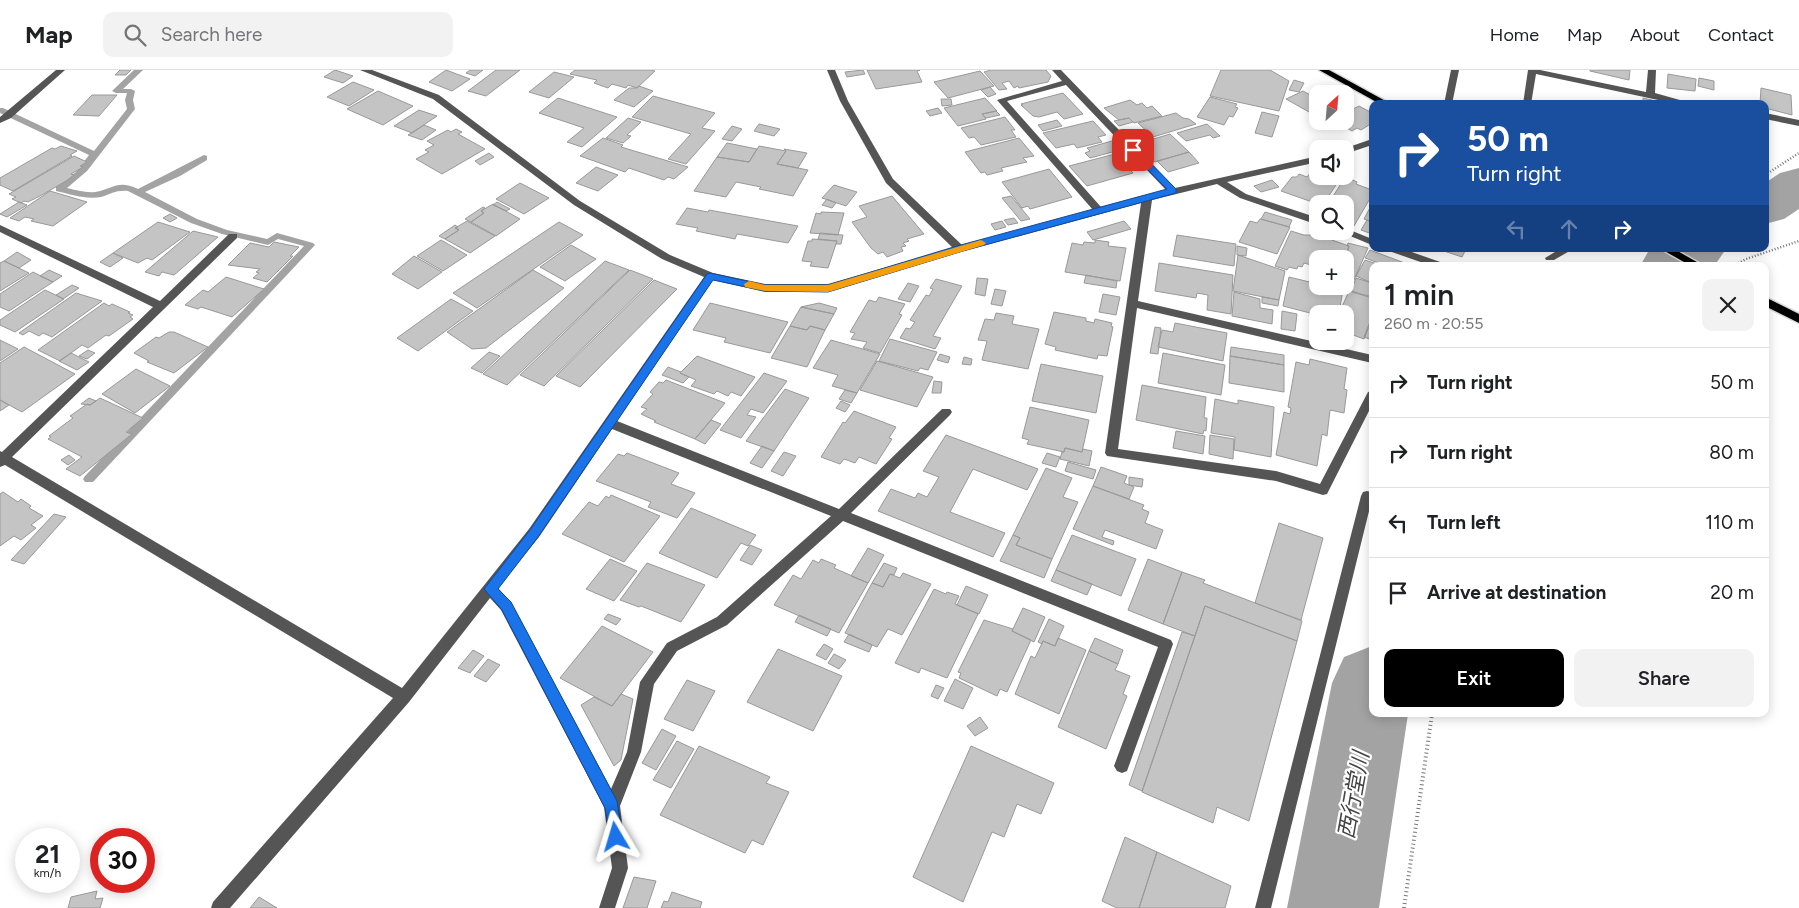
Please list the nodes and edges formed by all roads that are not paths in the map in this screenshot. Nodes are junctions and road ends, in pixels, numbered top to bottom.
1 (60, 70) edge
2 (364, 70) edge
3 (832, 70) edge
4 (1056, 70) edge
5 (1323, 70) edge
6 (1456, 70) edge
7 (1532, 70) edge
8 (1652, 70) edge
9 (1067, 82) junction
10 (1650, 95) junction
11 (1379, 100) edge
12 (1449, 100) edge
13 (1528, 100) edge
14 (1672, 100) edge
15 (1769, 117) edge
16 (0, 120) edge
17 (1799, 124) edge
18 (1369, 143) edge
19 (1354, 147) edge
20 (1309, 161) edge
21 (1219, 180) junction
22 (1173, 191) junction
23 (1147, 198) junction
24 (1099, 211) junction
25 (1309, 219) edge
26 (0, 228) edge
27 (1354, 235) edge
28 (232, 236) dead end
29 (1369, 241) edge
30 (960, 249) junction
31 (1402, 252) edge
32 (1562, 252) edge
33 (1672, 252) edge
34 (1550, 258) dead end
35 (1430, 262) edge
36 (1691, 262) edge
37 (710, 276) junction
38 (1132, 303) junction
39 (1769, 303) edge
40 (161, 306) junction
41 (1799, 319) edge
42 (1369, 358) edge
43 (1369, 401) edge
44 (946, 412) dead end
45 (610, 423) junction
46 (1, 459) edge
47 (1367, 496) dead end
48 (841, 515) junction
49 (490, 589) junction
50 (404, 697) junction
51 (1122, 766) dead end
52 (612, 806) junction
53 (219, 908) edge
54 (607, 908) edge
55 (1263, 908) edge

1 - 16 street
2 - 37 street
3 - 30 street
4 - 9 street
5 - 11 main road
6 - 12 street
7 - 10 street
7 - 13 street
8 - 10 street
9 - 22 street
9 - 24 street
10 - 14 street
15 - 17 street
18 - 19 street
20 - 21 street
21 - 22 street
21 - 25 street
22 - 23 street
23 - 24 street
23 - 38 street
24 - 30 street
26 - 40 street
27 - 29 street
28 - 40 street
30 - 37 street
31 - 35 street
32 - 34 street
33 - 36 main road
37 - 45 street
38 - 42 street
38 - 43 street
39 - 41 main road
40 - 46 street
44 - 48 street
45 - 48 street
45 - 49 street
46 - 50 street
47 - 55 street
48 - 51 street
48 - 52 street
49 - 50 street
49 - 52 street
50 - 53 street
52 - 54 street

